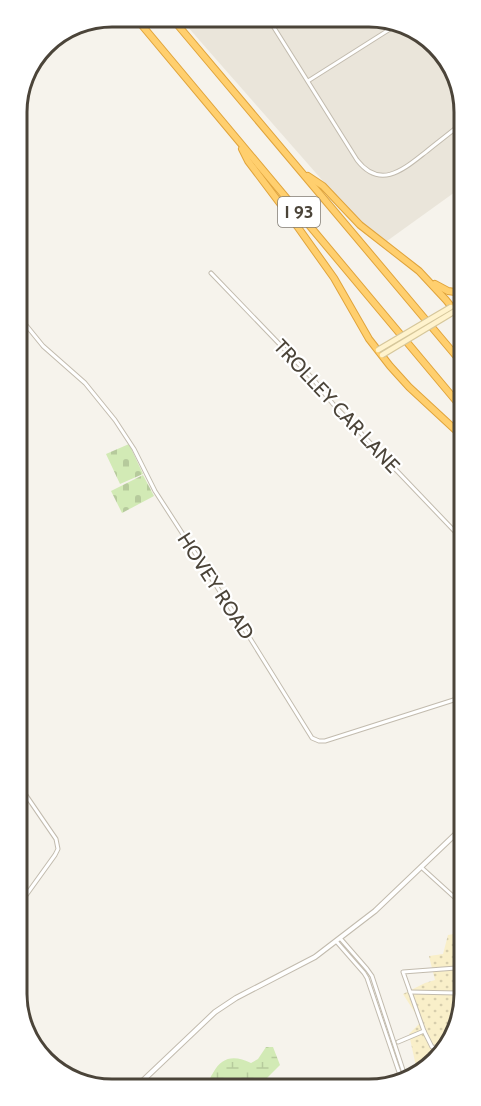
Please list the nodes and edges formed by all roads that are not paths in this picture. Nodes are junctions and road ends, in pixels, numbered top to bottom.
1 (143, 27) edge
2 (180, 27) edge
3 (274, 27) edge
4 (389, 30) edge
5 (308, 81) junction
6 (454, 129) edge
7 (240, 143) junction
8 (302, 171) junction
9 (211, 273) dead end
10 (426, 277) junction
11 (454, 292) edge
12 (453, 309) joint
13 (27, 326) edge
14 (380, 352) junction
15 (454, 353) edge
16 (454, 398) edge
17 (454, 429) edge
18 (454, 531) edge
19 (454, 700) edge
20 (27, 797) edge
21 (454, 836) edge
22 (421, 867) junction
23 (27, 894) edge
24 (454, 897) edge
25 (338, 940) junction
26 (454, 968) edge
27 (409, 992) junction
28 (454, 993) edge
29 (424, 1031) junction
30 (398, 1042) dead end
31 (435, 1047) edge
32 (404, 1071) edge
33 (399, 1073) edge
34 (144, 1079) edge

1 - 7 highway, I 93
2 - 8 highway, I 93
3 - 5 street
4 - 5 street
5 - 6 street
7 - 14 highway
7 - 16 highway, I 93
8 - 10 highway
8 - 15 highway, I 93
9 - 18 street, TROLLEY CAR LANE
10 - 11 highway
10 - 12 highway
12 - 14 main road, bridge
13 - 19 street, HOVEY ROAD
14 - 17 highway
20 - 23 street
21 - 22 street
22 - 24 street
22 - 25 street
25 - 32 street
25 - 33 street
25 - 34 street
26 - 27 street
27 - 28 street
27 - 29 street
29 - 30 street
29 - 31 street

